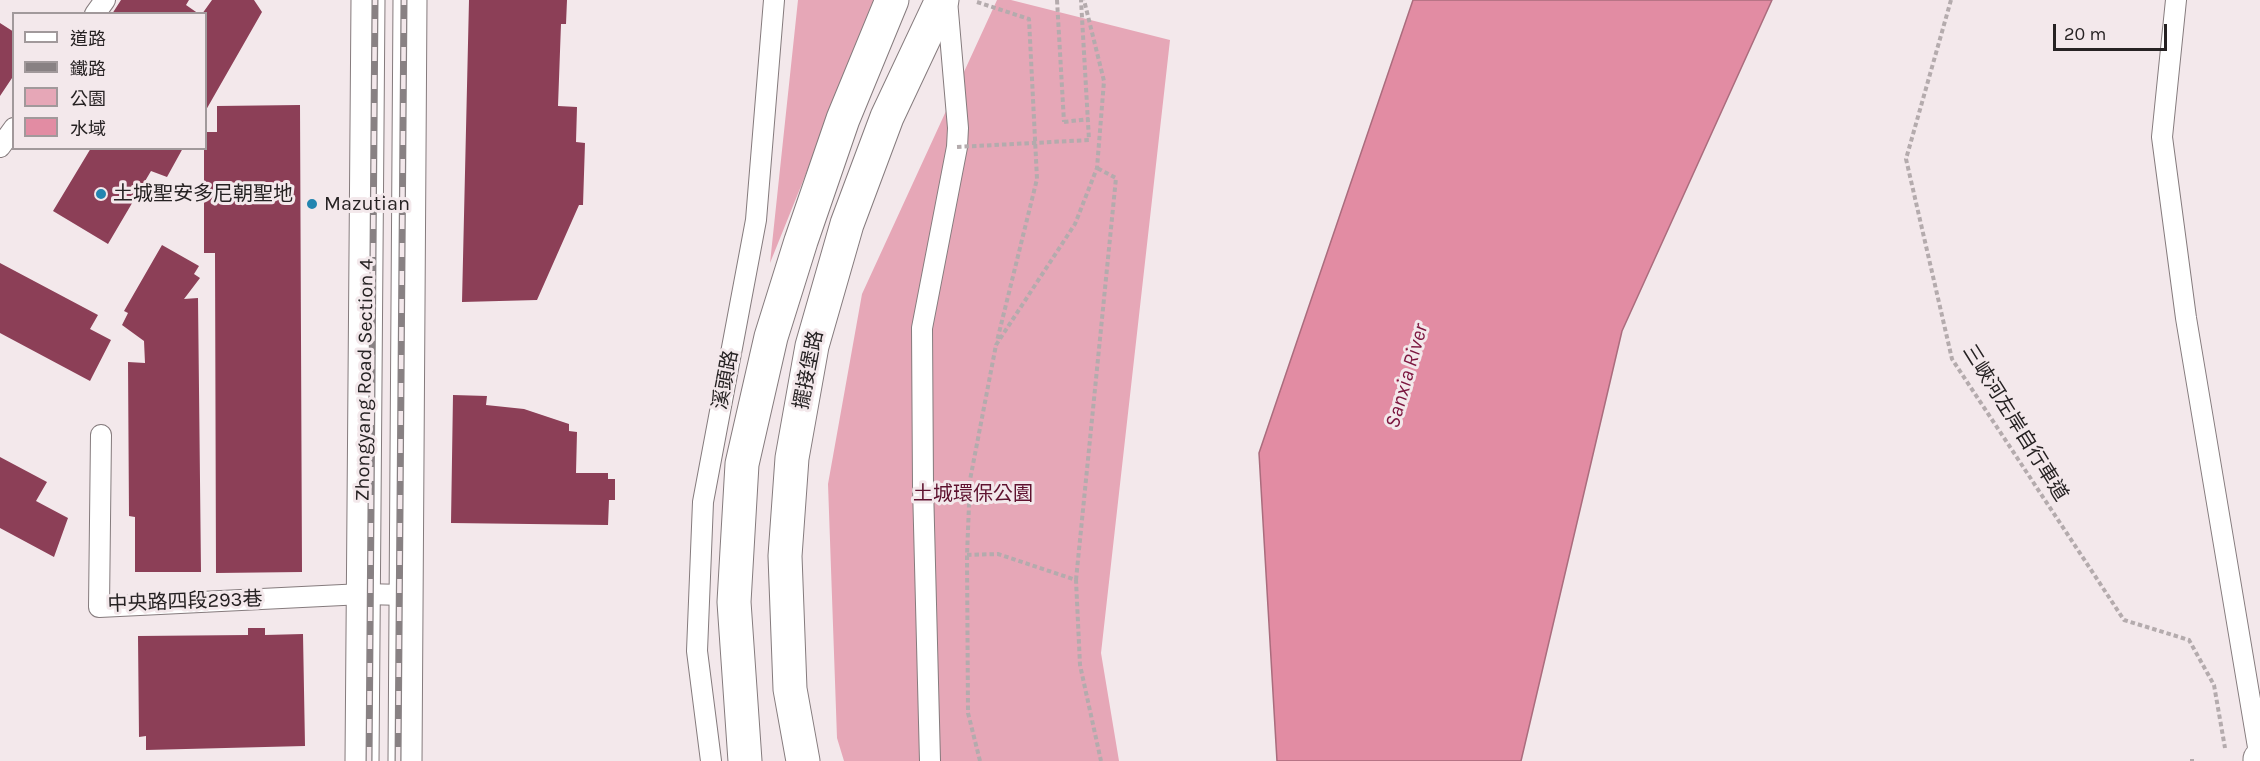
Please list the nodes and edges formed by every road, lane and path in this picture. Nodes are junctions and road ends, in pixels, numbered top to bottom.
1 (368, 0) edge
2 (410, 0) edge
3 (774, 0) edge
4 (892, 0) edge
5 (942, 0) edge
6 (946, 0) edge
7 (972, 0) edge
8 (1057, 0) edge
9 (1082, 0) edge
10 (1951, 0) edge
11 (2176, 0) edge
12 (12, 131) edge
13 (0, 147) edge
14 (957, 147) junction
15 (1097, 168) junction
16 (996, 345) junction
17 (101, 435) dead end
18 (967, 555) junction
19 (1076, 580) junction
20 (363, 594) junction
21 (405, 595) junction
22 (2226, 750) dead end
23 (2260, 760) edge
24 (362, 761) edge
25 (405, 761) edge
26 (711, 761) edge
27 (745, 761) edge
28 (803, 761) edge
29 (930, 761) edge
30 (980, 761) edge
31 (1101, 761) edge

1 - 20 street, Zhongyang Road Section 4
2 - 21 street, Zhongyang Road Section 4
3 - 26 lane, 溪頭路
4 - 27 street
5 - 28 street, 擺接堡路
6 - 14 lane
7 - 16 path
8 - 9 path, bridge
9 - 14 path, bridge
9 - 15 path
10 - 22 path, 三峽河左岸自行車道
11 - 23 lane
12 - 13 lane
14 - 29 lane
15 - 16 path
15 - 19 path
16 - 18 path
17 - 20 lane, 中央路四段293巷
18 - 19 path
18 - 30 path
19 - 31 path
20 - 21 lane, 中央路四段293巷
20 - 24 street, Zhongyang Road Section 4
21 - 25 street, Zhongyang Road Section 4

